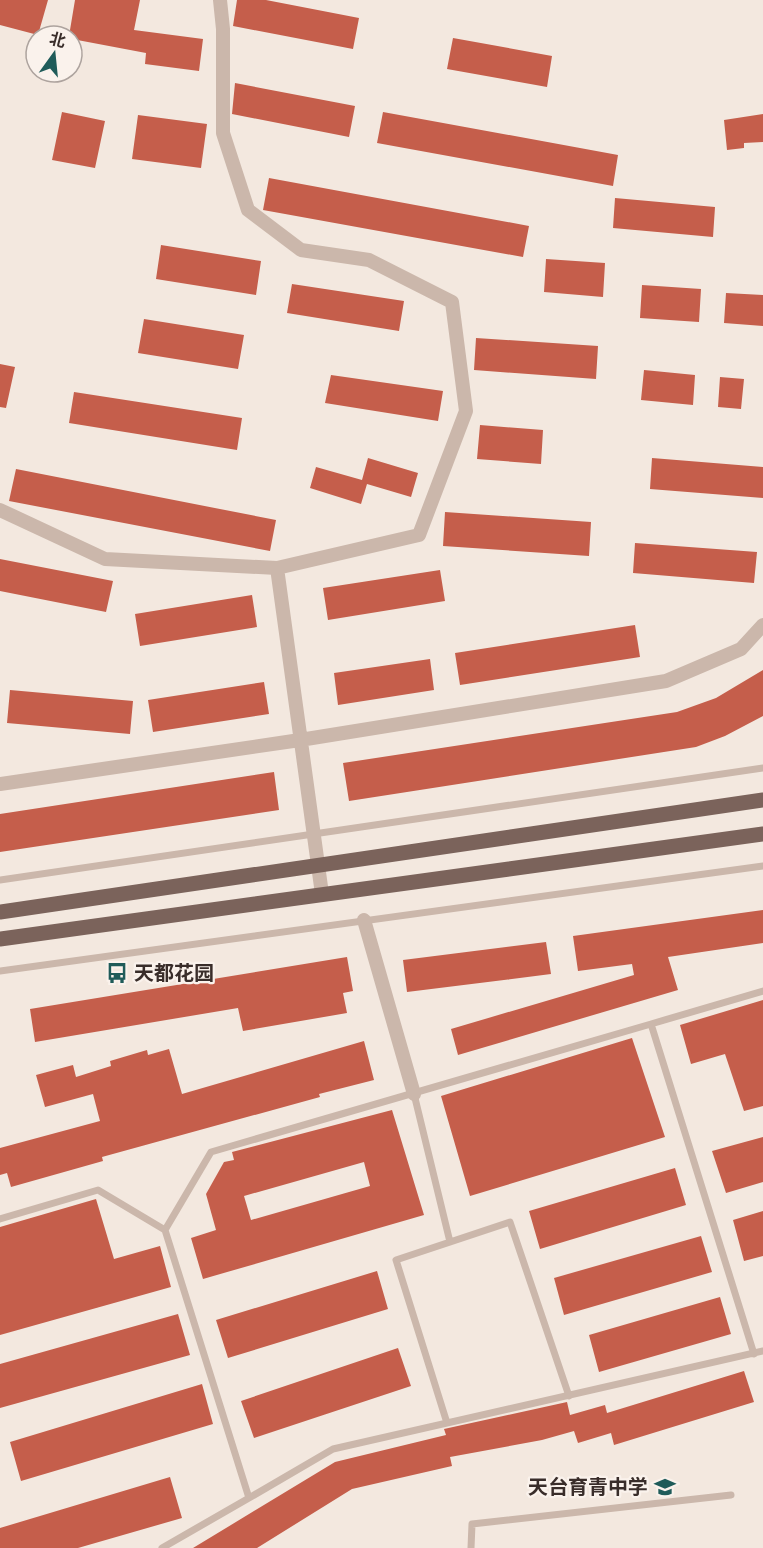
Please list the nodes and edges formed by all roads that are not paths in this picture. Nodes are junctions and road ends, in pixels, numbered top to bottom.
1 (220, 0) edge
2 (0, 510) edge
3 (276, 568) junction
4 (763, 625) edge
5 (300, 740) junction
6 (763, 768) edge
7 (0, 784) edge
8 (763, 800) edge
9 (313, 834) junction
10 (763, 834) edge
11 (318, 864) junction
12 (763, 866) edge
13 (0, 880) edge
14 (322, 894) junction
15 (0, 912) edge
16 (364, 920) junction
17 (0, 939) edge
18 (0, 971) edge
19 (763, 991) edge
20 (651, 1023) junction
21 (414, 1094) junction
22 (0, 1219) edge
23 (165, 1230) junction
24 (450, 1242) junction
25 (763, 1351) edge
26 (754, 1354) junction
27 (569, 1396) junction
28 (447, 1423) junction
29 (731, 1495) dead end
30 (249, 1498) junction
31 (162, 1548) edge
32 (471, 1548) edge

1 - 3 street
2 - 3 street
3 - 5 street
4 - 5 street
5 - 7 street
5 - 9 street
6 - 9 lane
8 - 11 main road
9 - 11 street
9 - 13 lane
10 - 14 main road
11 - 14 street
11 - 15 main road
12 - 16 lane
14 - 17 main road
16 - 18 lane
16 - 21 street
19 - 20 lane
20 - 21 lane
20 - 26 lane
21 - 23 lane
21 - 24 lane
22 - 23 lane
23 - 30 lane
24 - 27 lane
24 - 28 lane
25 - 26 lane
26 - 27 lane
27 - 28 lane
28 - 30 lane
29 - 32 lane
30 - 31 lane

